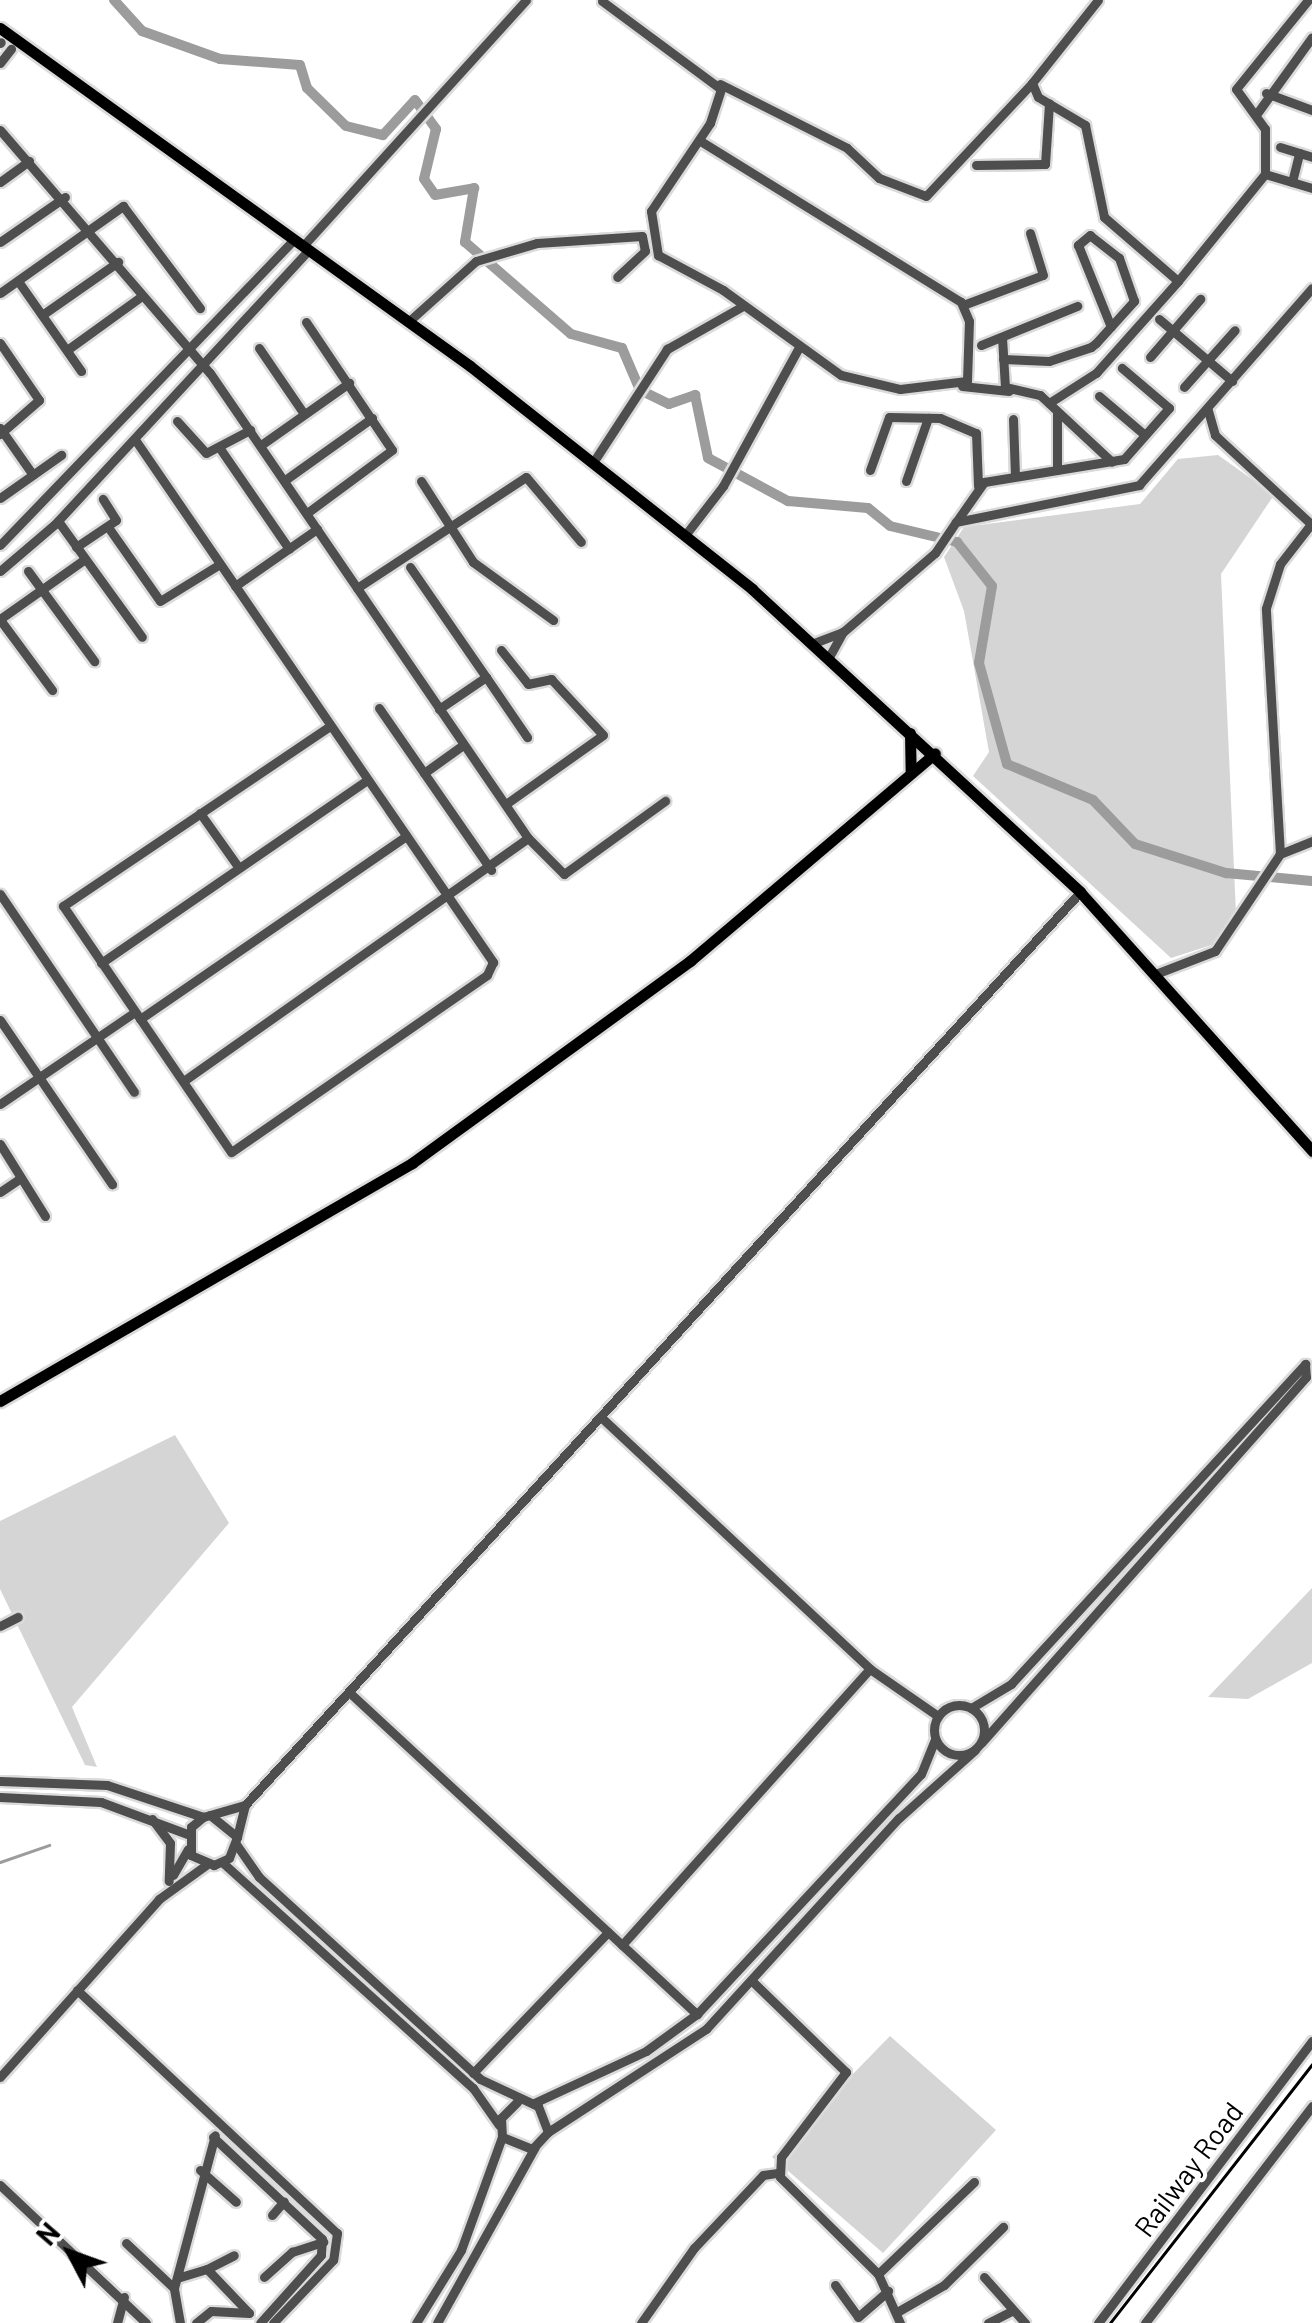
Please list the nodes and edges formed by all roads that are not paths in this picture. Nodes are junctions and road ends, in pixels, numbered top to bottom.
1 (526, 0) edge
2 (602, 0) edge
3 (1098, 0) edge
4 (1308, 0) edge
5 (0, 28) edge
6 (1312, 38) edge
7 (12, 49) dead end
8 (0, 62) edge
9 (718, 83) junction
10 (1032, 83) junction
11 (1266, 93) junction
12 (1048, 103) junction
13 (1312, 110) edge
14 (1258, 112) junction
15 (0, 130) edge
16 (700, 141) junction
17 (1280, 148) dead end
18 (1299, 154) junction
19 (1312, 158) edge
20 (29, 161) junction
21 (976, 165) dead end
22 (1265, 174) junction
23 (0, 182) edge
24 (1292, 182) junction
25 (1312, 188) edge
26 (65, 197) junction
27 (92, 228) junction
28 (1030, 233) dead end
29 (0, 242) edge
30 (301, 246) junction
31 (118, 262) junction
32 (616, 277) dead end
33 (18, 280) junction
34 (1178, 281) junction
35 (1312, 288) edge
36 (0, 293) edge
37 (142, 296) junction
38 (1200, 299) dead end
39 (962, 304) junction
40 (743, 306) junction
41 (1078, 306) dead end
42 (200, 308) dead end
43 (42, 315) junction
44 (1159, 319) dead end
45 (306, 322) dead end
46 (408, 322) junction
47 (1110, 326) junction
48 (1236, 330) dead end
49 (1174, 331) junction
50 (1002, 336) junction
51 (0, 343) edge
52 (981, 345) dead end
53 (259, 348) dead end
54 (798, 349) junction
55 (67, 350) junction
56 (185, 354) junction
57 (1150, 357) dead end
58 (1003, 359) junction
59 (1208, 360) junction
60 (1122, 368) dead end
61 (201, 369) junction
62 (81, 371) dead end
63 (1232, 381) junction
64 (349, 383) junction
65 (962, 386) junction
66 (1184, 387) dead end
67 (1009, 390) junction
68 (1098, 396) dead end
69 (1049, 403) junction
70 (1208, 410) junction
71 (304, 414) junction
72 (1057, 414) junction
73 (372, 418) junction
74 (928, 418) junction
75 (1013, 419) dead end
76 (177, 420) dead end
77 (250, 430) junction
78 (1, 431) edge
79 (1146, 435) junction
80 (136, 441) junction
81 (261, 445) junction
82 (221, 450) junction
83 (61, 455) dead end
84 (594, 461) junction
85 (1112, 462) junction
86 (870, 470) dead end
87 (1056, 470) junction
88 (33, 475) junction
89 (1015, 476) junction
90 (285, 480) junction
91 (420, 481) dead end
92 (906, 481) dead end
93 (978, 486) junction
94 (0, 498) edge
95 (103, 498) dead end
96 (308, 513) junction
97 (58, 521) junction
98 (451, 525) junction
99 (954, 525) junction
100 (108, 527) junction
101 (317, 528) junction
102 (686, 534) junction
103 (581, 542) dead end
104 (0, 546) edge
105 (76, 546) junction
106 (288, 549) junction
107 (85, 559) junction
108 (220, 564) junction
109 (410, 567) dead end
110 (28, 570) dead end
111 (0, 571) edge
112 (235, 586) junction
113 (357, 588) junction
114 (42, 590) junction
115 (1, 620) edge
116 (554, 620) dead end
117 (843, 632) junction
118 (142, 637) dead end
119 (814, 643) junction
120 (501, 650) dead end
121 (830, 657) junction
122 (94, 661) dead end
123 (486, 677) junction
124 (52, 690) dead end
125 (380, 708) dead end
126 (439, 710) junction
127 (330, 726) junction
128 (908, 729) junction
129 (527, 737) dead end
130 (463, 745) junction
131 (935, 754) junction
132 (914, 771) junction
133 (424, 772) junction
134 (958, 774) junction
135 (367, 780) junction
136 (665, 801) dead end
137 (506, 804) junction
138 (200, 812) junction
139 (406, 836) junction
140 (528, 838) junction
141 (1312, 842) edge
142 (1279, 856) junction
143 (239, 868) junction
144 (491, 870) junction
145 (1080, 892) junction
146 (0, 894) edge
147 (448, 898) junction
148 (101, 962) junction
149 (1158, 973) junction
150 (137, 1015) junction
151 (0, 1020) edge
152 (98, 1038) junction
153 (39, 1077) junction
154 (183, 1081) junction
155 (134, 1092) dead end
156 (0, 1104) edge
157 (0, 1144) edge
158 (1312, 1150) edge
159 (21, 1178) junction
160 (112, 1184) dead end
161 (0, 1192) edge
162 (45, 1216) dead end
163 (0, 1401) edge
164 (602, 1418) junction
165 (18, 1617) dead end
166 (0, 1626) edge
167 (870, 1669) junction
168 (350, 1693) junction
169 (971, 1708) junction
170 (938, 1716) junction
171 (935, 1738) junction
172 (978, 1746) junction
173 (0, 1780) edge
174 (0, 1797) edge
175 (245, 1805) junction
176 (150, 1816) junction
177 (207, 1816) junction
178 (187, 1834) junction
179 (236, 1841) junction
180 (188, 1849) junction
181 (223, 1863) junction
182 (206, 1865) junction
183 (169, 1881) junction
184 (158, 1899) junction
185 (608, 1932) junction
186 (622, 1945) junction
187 (752, 1982) junction
188 (76, 1990) junction
189 (698, 2014) junction
190 (1312, 2041) edge
191 (473, 2073) junction
192 (0, 2077) edge
193 (517, 2102) junction
194 (534, 2103) junction
195 (1312, 2106) edge
196 (223, 2125) junction
197 (499, 2125) junction
198 (548, 2132) junction
199 (213, 2136) junction
200 (502, 2137) junction
201 (535, 2148) junction
202 (200, 2170) junction
203 (778, 2173) junction
204 (974, 2182) dead end
205 (0, 2184) edge
206 (284, 2200) junction
207 (236, 2202) dead end
208 (272, 2214) dead end
209 (1003, 2227) dead end
210 (323, 2242) junction
211 (126, 2243) dead end
212 (234, 2255) dead end
213 (207, 2269) junction
214 (878, 2274) junction
215 (264, 2277) dead end
216 (984, 2277) dead end
217 (175, 2283) junction
218 (835, 2285) dead end
219 (888, 2291) junction
220 (124, 2298) junction
221 (1012, 2311) junction
222 (898, 2318) edge
223 (117, 2323) edge
224 (146, 2323) edge
225 (180, 2323) edge
226 (196, 2323) edge
227 (260, 2323) edge
228 (273, 2323) edge
229 (416, 2323) edge
230 (438, 2323) edge
231 (640, 2323) edge
232 (988, 2323) edge
233 (1025, 2323) edge
234 (1098, 2323) edge
235 (1145, 2323) edge

1 - 30 street
2 - 9 street
3 - 10 street
4 - 14 street
5 - 30 main road
6 - 11 street
7 - 8 street
9 - 10 street
9 - 16 street
10 - 12 street
11 - 13 street
11 - 14 street
12 - 21 street
12 - 34 street
14 - 22 street
15 - 20 street
16 - 39 street
16 - 40 street
17 - 18 street
18 - 19 street
18 - 24 street
20 - 23 street
20 - 26 street
22 - 24 street
22 - 34 street
24 - 25 street
26 - 27 street
26 - 29 street
27 - 31 street
27 - 33 street
27 - 42 street
28 - 39 street
30 - 46 main road
30 - 56 street
30 - 61 street
31 - 37 street
31 - 43 street
32 - 46 street
33 - 36 street
33 - 43 street
34 - 69 street
35 - 63 street
37 - 55 street
37 - 56 street
38 - 49 street
39 - 65 street
40 - 54 street
40 - 84 street
41 - 50 street
43 - 55 street
44 - 49 street
45 - 64 street
46 - 84 main road
47 - 47 street
47 - 58 street
48 - 59 street
49 - 57 street
49 - 59 street
50 - 52 street
50 - 58 street
51 - 78 street
53 - 71 street
54 - 65 street
54 - 102 street
55 - 62 street
56 - 61 street
56 - 104 street
58 - 67 street
59 - 63 street
59 - 66 street
60 - 79 street
61 - 77 street
61 - 80 street
63 - 70 street
64 - 71 street
64 - 73 street
65 - 67 street
67 - 69 street
68 - 79 street
69 - 72 street
70 - 99 street
70 - 142 street
71 - 81 street
72 - 85 street
72 - 87 street
73 - 90 street
73 - 96 street
74 - 86 street
74 - 92 street
74 - 93 street
75 - 89 street
76 - 82 street
77 - 81 street
77 - 82 street
78 - 88 street
79 - 85 street
80 - 97 street
80 - 108 street
81 - 90 street
82 - 106 street
83 - 88 street
84 - 102 main road
85 - 87 street
87 - 89 street
88 - 94 street
89 - 93 street
90 - 96 street
91 - 98 street
93 - 99 street
95 - 100 street
96 - 101 street
97 - 105 street
97 - 111 street
98 - 103 street
98 - 113 street
98 - 116 street
99 - 117 street
100 - 105 street
100 - 108 street
101 - 106 street
101 - 113 street
102 - 119 main road
105 - 107 street
106 - 112 street
107 - 114 street
107 - 118 street
108 - 112 street
109 - 123 street
110 - 114 street
112 - 127 street
113 - 126 street
114 - 115 street
114 - 122 street
115 - 124 street
117 - 119 street
117 - 121 street
119 - 121 main road
120 - 137 street
121 - 128 main road
123 - 126 street
123 - 129 street
125 - 133 street
126 - 130 street
127 - 135 street
127 - 138 street
128 - 131 main road
128 - 132 main road
130 - 133 street
130 - 137 street
131 - 132 main road
131 - 134 main road
132 - 134 main road
132 - 163 main road
133 - 144 street
134 - 145 main road
135 - 139 street
135 - 143 street
136 - 140 street
137 - 140 street
138 - 143 street
138 - 148 street
139 - 147 street
139 - 150 street
140 - 144 street
141 - 142 street
142 - 149 street
143 - 148 street
144 - 147 street
145 - 149 main road
145 - 164 street
146 - 152 street
147 - 154 street
147 - 154 street
148 - 150 street
149 - 158 main road
150 - 152 street
150 - 154 street
151 - 153 street
152 - 153 street
152 - 155 street
153 - 156 street
153 - 160 street
157 - 159 street
159 - 161 street
159 - 162 street
164 - 167 street
164 - 168 street
165 - 166 street
167 - 170 street
167 - 186 street
168 - 175 street
168 - 185 street
169 - 170 street
169 - 172 street
169 - 172 street
170 - 171 street
171 - 172 street
171 - 189 street
172 - 187 street
173 - 177 street
174 - 176 street
175 - 177 street
175 - 179 street
176 - 178 street
176 - 183 street
177 - 178 street
177 - 179 street
178 - 180 street
179 - 181 street
179 - 191 street
180 - 182 street
180 - 183 street
181 - 182 street
181 - 197 street
182 - 184 street
183 - 184 street
184 - 188 street
185 - 186 street
185 - 191 street
186 - 189 street
187 - 198 street
187 - 203 street
188 - 192 street
188 - 196 street
189 - 194 street
190 - 234 street, Railway Road
191 - 193 street
193 - 194 street
193 - 197 street
194 - 198 street
195 - 235 street
196 - 199 street
196 - 228 street
197 - 200 street
198 - 201 street
199 - 202 street
199 - 206 street
200 - 201 street
200 - 229 street
201 - 230 street
202 - 207 street
202 - 217 street
203 - 214 street
203 - 231 street
204 - 214 street
205 - 220 street
206 - 208 street
206 - 210 street
209 - 222 street
210 - 215 street
210 - 227 street
211 - 217 street
212 - 213 street
213 - 217 street
213 - 226 street
214 - 219 street
216 - 221 street
217 - 225 street
218 - 219 street
219 - 222 street
220 - 223 street
220 - 224 street
221 - 232 street
221 - 233 street

